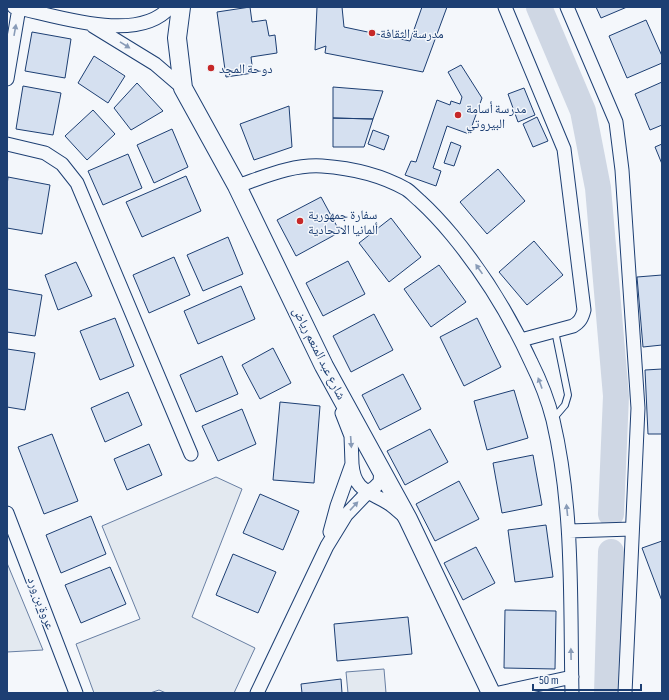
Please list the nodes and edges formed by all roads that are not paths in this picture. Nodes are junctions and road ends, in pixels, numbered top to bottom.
1 (17, 7) edge
2 (170, 7) edge
3 (181, 7) edge
4 (505, 7) edge
5 (567, 7) edge
6 (92, 25) junction
7 (7, 79) edge
8 (182, 88) junction
9 (7, 144) edge
10 (237, 186) junction
11 (555, 331) junction
12 (521, 340) junction
13 (324, 366) junction
14 (553, 419) junction
15 (191, 454) dead end
16 (352, 464) junction
17 (381, 469) junction
18 (368, 492) junction
19 (7, 513) edge
20 (408, 519) junction
21 (632, 529) junction
22 (569, 531) junction
23 (327, 546) junction
24 (572, 677) junction
25 (76, 693) edge
26 (257, 693) edge
27 (491, 693) edge
28 (498, 693) edge
29 (572, 693) edge
30 (625, 693) edge

1 - 6 street
7 -> 1 street
2 - 6 street
3 - 8 main road, شارع عبد المنعم رياض
4 - 11 street
5 - 21 street
6 -> 8 street
8 - 10 main road, شارع عبد المنعم رياض
9 - 15 street
12 -> 10 street
10 - 13 main road, شارع عبد المنعم رياض
11 - 12 street
11 - 14 lane
14 -> 12 street
13 -> 16 street
13 - 17 main road, شارع عبد المنعم رياض
22 -> 14 street
16 - 18 street
16 - 23 street
17 - 18 street
17 - 20 main road, شارع عبد المنعم رياض
18 - 20 street
23 -> 18 street
19 - 25 street, عروة بن ورد
20 - 27 main road, شارع عبد المنعم رياض
21 - 22 street
21 - 30 street
24 -> 22 street
23 - 26 street
24 - 28 street
24 - 29 street

